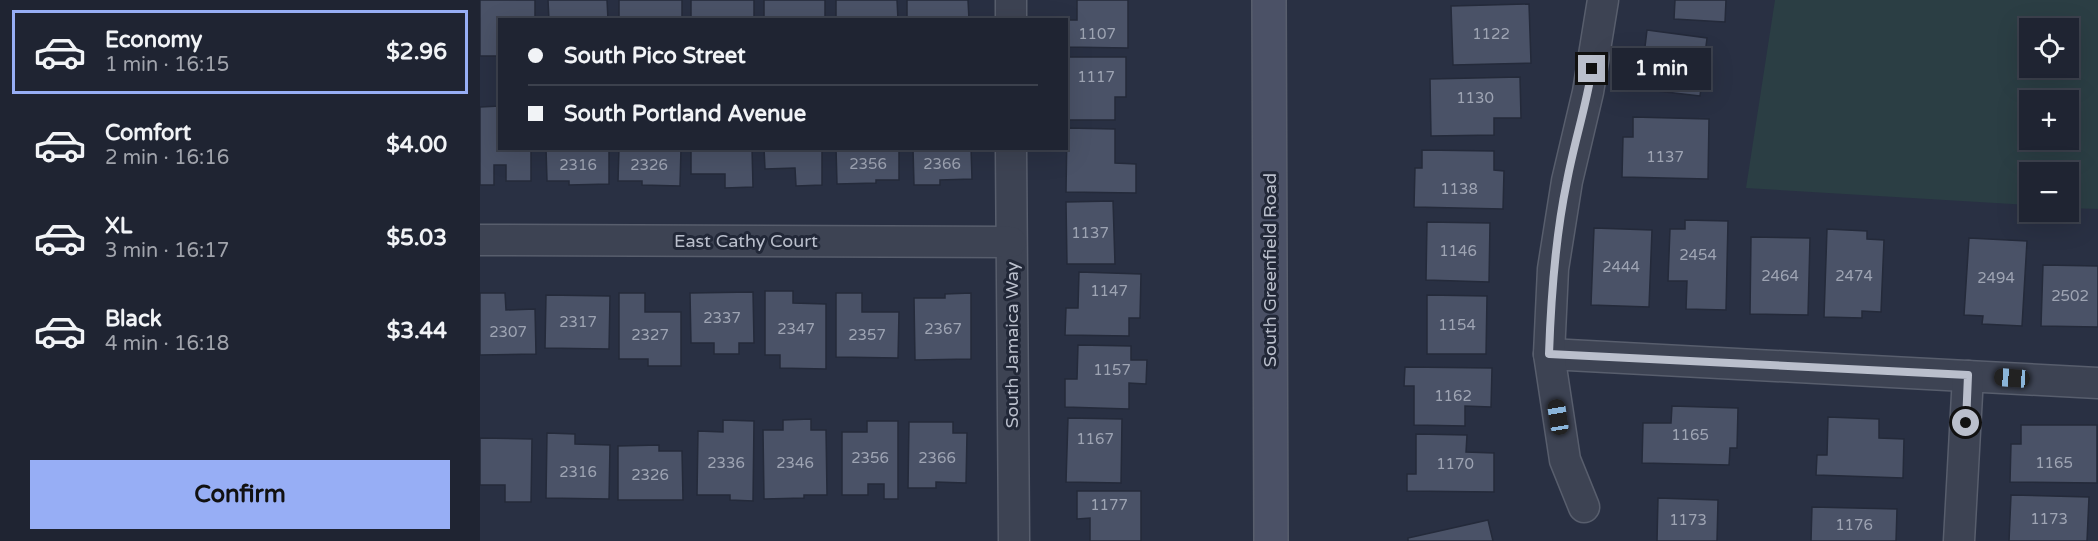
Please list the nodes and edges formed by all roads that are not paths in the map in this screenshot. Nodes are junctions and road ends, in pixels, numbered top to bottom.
1 (1011, 0) edge
2 (1269, 0) edge
3 (1604, 0) edge
4 (1011, 18) edge
5 (1011, 150) edge
6 (480, 240) edge
7 (1011, 242) junction
8 (1549, 354) junction
9 (1968, 375) junction
10 (2098, 383) edge
11 (1584, 507) dead end
12 (1014, 541) edge
13 (1271, 541) edge
14 (1959, 541) edge

1 - 4 street
2 - 13 main road, South Greenfield Road
3 - 8 street
5 - 7 street, South Jamaica Way
6 - 7 street, East Cathy Court
7 - 12 street, South Jamaica Way
8 - 9 street
8 - 11 street
9 - 10 street
9 - 14 street

